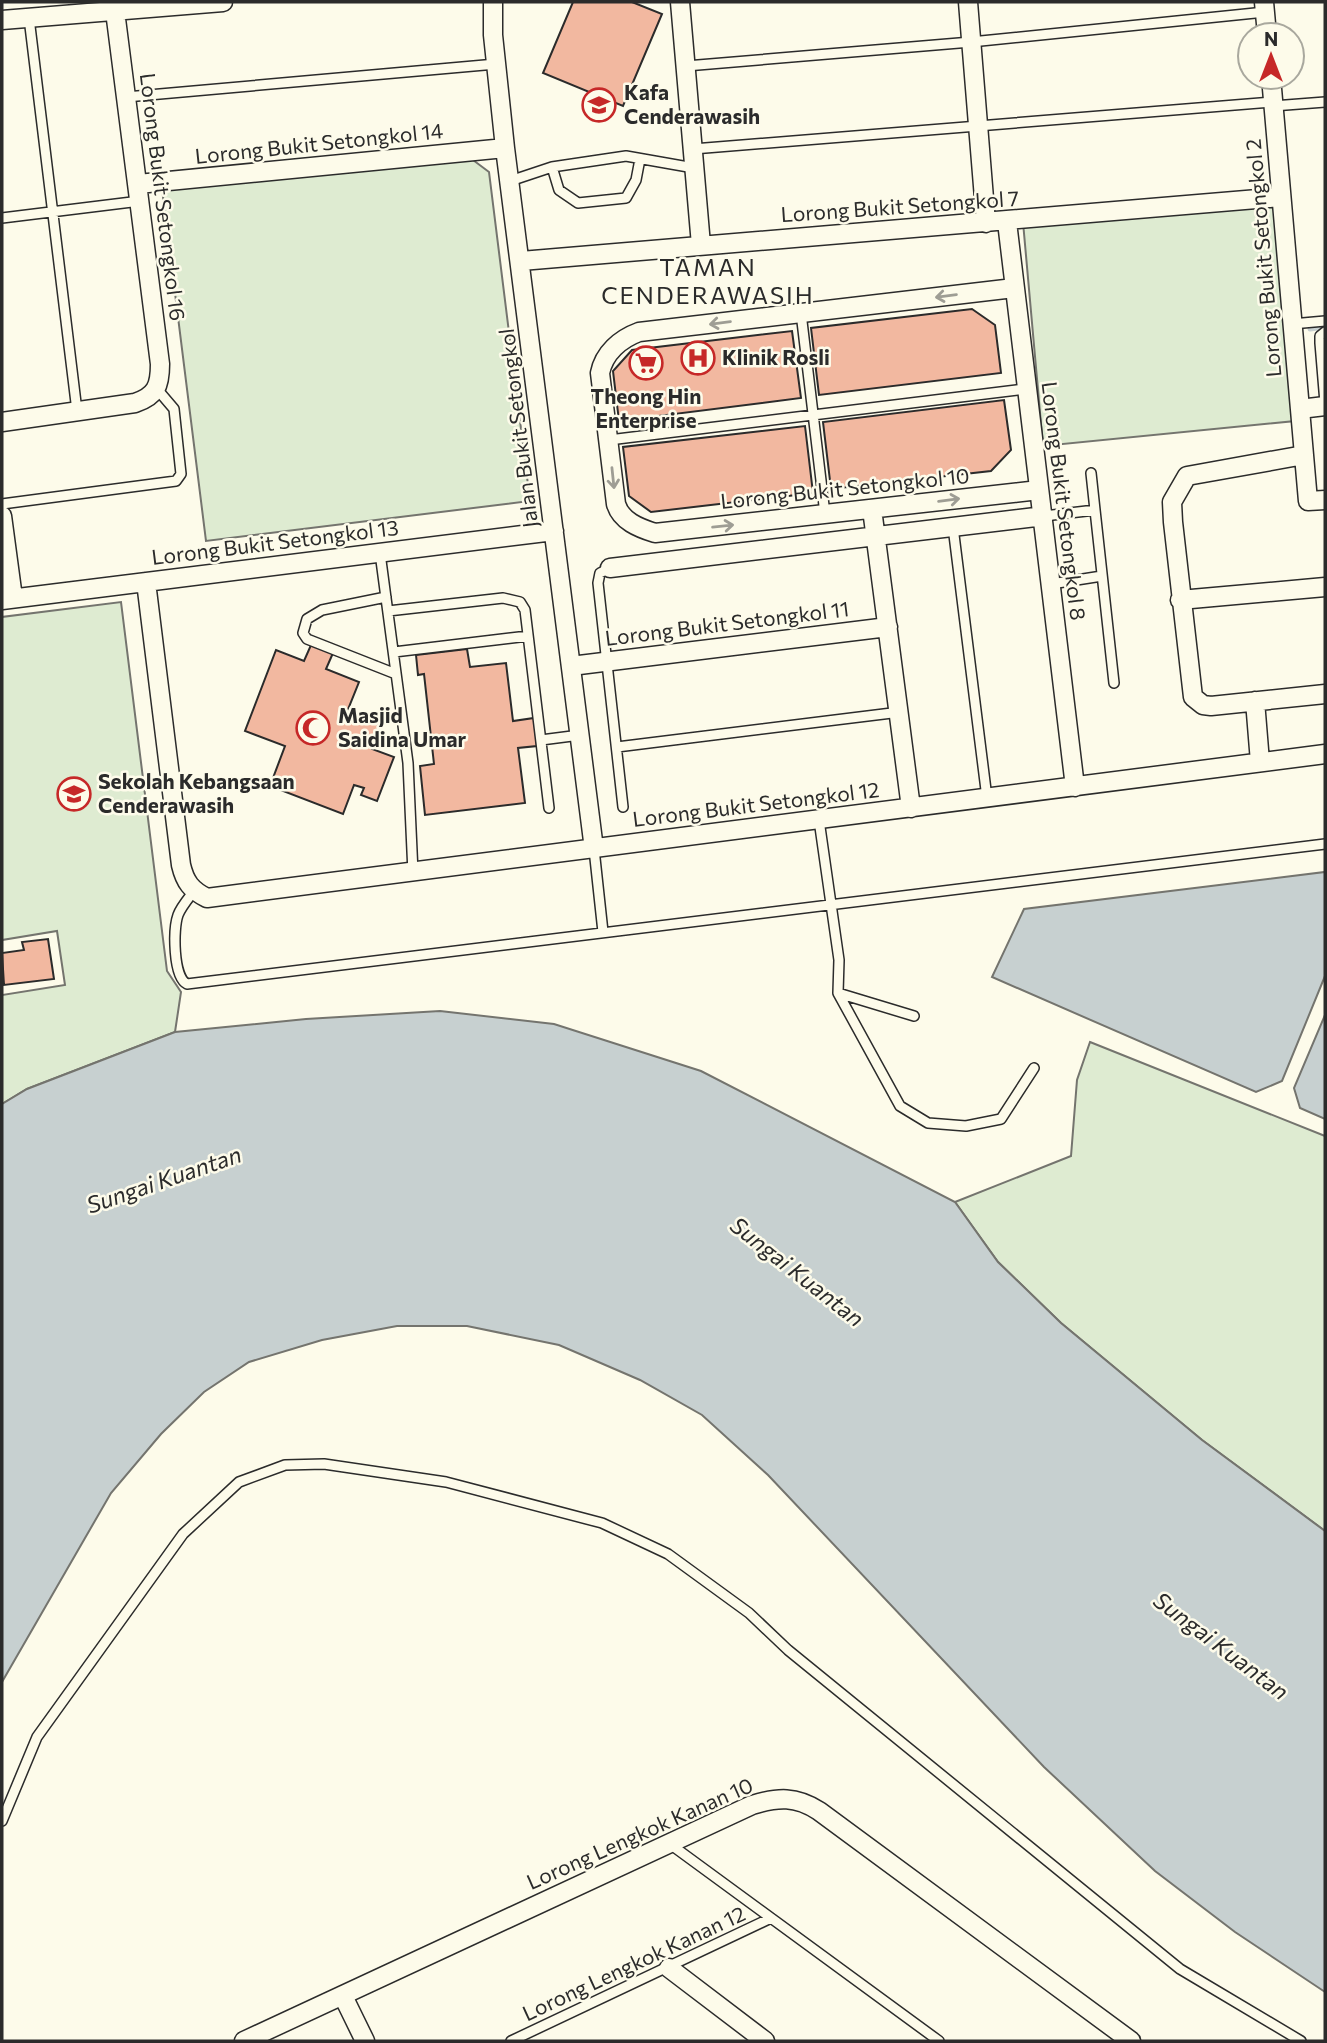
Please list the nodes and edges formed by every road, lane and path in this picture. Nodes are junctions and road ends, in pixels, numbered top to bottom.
1 (223, 2) edge
2 (493, 2) edge
3 (680, 2) edge
4 (968, 2) edge
5 (1265, 7) edge
6 (115, 11) junction
7 (29, 18) junction
8 (2, 20) edge
9 (971, 42) junction
10 (496, 64) junction
11 (685, 66) junction
12 (1272, 91) edge
13 (126, 97) junction
14 (1325, 102) edge
15 (1273, 104) junction
16 (978, 124) junction
17 (505, 148) junction
18 (693, 149) junction
19 (640, 159) junction
20 (552, 167) junction
21 (694, 168) junction
22 (510, 181) junction
23 (139, 193) junction
24 (1281, 197) junction
25 (55, 212) junction
26 (2, 218) edge
27 (1007, 222) junction
28 (986, 223) junction
29 (701, 245) junction
30 (522, 261) junction
31 (1014, 288) junction
32 (801, 313) junction
33 (1325, 321) edge
34 (1292, 324) junction
35 (1325, 332) edge
36 (157, 389) junction
37 (1025, 389) junction
38 (1325, 405) edge
39 (1300, 409) junction
40 (77, 411) junction
41 (814, 414) junction
42 (2, 422) edge
43 (609, 440) junction
44 (1304, 455) junction
45 (1091, 473) dead end
46 (1039, 490) junction
47 (1325, 500) edge
48 (2, 504) edge
49 (872, 509) junction
50 (1095, 510) junction
51 (825, 514) junction
52 (2, 516) edge
53 (1044, 516) junction
54 (953, 527) junction
55 (554, 531) junction
56 (876, 536) junction
57 (380, 553) junction
58 (610, 568) joint
59 (1102, 576) junction
60 (146, 582) junction
61 (1052, 584) junction
62 (1325, 587) edge
63 (386, 597) junction
64 (7, 599) edge
65 (1180, 600) junction
66 (388, 611) junction
67 (888, 627) junction
68 (528, 636) junction
69 (394, 652) junction
70 (608, 662) junction
71 (571, 666) junction
72 (397, 674) junction
73 (1114, 683) dead end
74 (1325, 694) edge
75 (1255, 701) junction
76 (900, 712) junction
77 (580, 735) junction
78 (541, 740) junction
79 (617, 747) junction
80 (1325, 754) edge
81 (1260, 762) junction
82 (1075, 787) junction
83 (987, 798) junction
84 (623, 807) dead end
85 (549, 808) dead end
86 (911, 808) junction
87 (819, 820) junction
88 (1325, 844) edge
89 (594, 849) junction
90 (413, 873) junction
91 (194, 891) junction
92 (829, 904) junction
93 (603, 932) junction
94 (838, 993) junction
95 (914, 1016) dead end
96 (1034, 1068) dead end
97 (2, 1821) edge
98 (669, 1843) junction
99 (771, 1918) junction
100 (669, 1968) junction
101 (343, 1996) junction
102 (754, 2038) edge
103 (245, 2041) edge
104 (365, 2041) edge
105 (511, 2041) edge
106 (939, 2041) edge
107 (1130, 2041) edge
108 (1301, 2041) edge

1 - 6 street
2 - 10 street, Jalan Bukit Setongkol
3 - 11 street
4 - 9 street
5 - 9 lane
6 - 7 street
6 - 13 street, Lorong Bukit Setongkol 16
7 - 8 street
7 - 25 lane
9 - 11 lane
9 - 16 street
10 - 13 lane
10 - 17 street, Jalan Bukit Setongkol
11 - 18 street
12 - 15 street, Lorong Bukit Setongkol 2
13 - 23 street, Lorong Bukit Setongkol 16
14 - 15 lane
15 - 16 lane
15 - 24 street, Lorong Bukit Setongkol 2
16 - 18 lane
16 - 28 street
17 - 22 street, Jalan Bukit Setongkol
17 - 23 street, Lorong Bukit Setongkol 14
18 - 21 street
19 - 20 lane
19 - 20 lane
19 - 21 lane
20 - 22 lane
21 - 29 street
22 - 30 street, Jalan Bukit Setongkol
23 - 25 lane
23 - 36 street, Lorong Bukit Setongkol 16
24 - 27 street, Lorong Bukit Setongkol 7
24 - 34 street, Lorong Bukit Setongkol 2
25 - 26 lane
25 - 40 lane
27 - 28 street, Lorong Bukit Setongkol 7
27 - 31 street, Lorong Bukit Setongkol 8
28 - 29 street, Lorong Bukit Setongkol 7
29 - 30 street, Lorong Bukit Setongkol 7
30 - 55 street, Jalan Bukit Setongkol
31 -> 32 street
31 - 37 street, Lorong Bukit Setongkol 8
32 - 41 lane
32 -> 43 street
33 - 34 lane
34 - 39 street, Lorong Bukit Setongkol 2
35 - 38 lane
36 - 40 street
36 - 48 lane
37 - 41 lane
37 - 46 street, Lorong Bukit Setongkol 8
38 - 39 street
39 - 44 street, Lorong Bukit Setongkol 2
40 - 42 street
41 - 43 lane
41 - 51 lane
43 -> 51 street, Lorong Bukit Setongkol 10
44 - 47 street, Lorong Bukit Setongkol 2
44 - 65 street
45 - 50 lane
49 -> 46 street, Lorong Bukit Setongkol 10
46 - 53 street, Lorong Bukit Setongkol 8
49 - 51 street, Lorong Bukit Setongkol 10
49 - 56 street
50 - 53 lane
50 - 59 lane
52 - 64 street
53 - 54 street
53 - 61 street, Lorong Bukit Setongkol 8
54 - 56 street
54 - 83 lane
55 - 57 street, Lorong Bukit Setongkol 13
55 - 71 street, Jalan Bukit Setongkol
56 - 58 street
56 - 67 street
57 - 60 street, Lorong Bukit Setongkol 13
57 - 63 lane
58 - 70 lane
59 - 61 lane
59 - 73 lane
60 - 64 street, Lorong Bukit Setongkol 13
60 - 91 street
61 - 82 street, Lorong Bukit Setongkol 8
62 - 65 street
63 - 66 lane
63 - 72 lane
65 - 75 street
66 - 68 lane
66 - 69 lane
67 - 70 street, Lorong Bukit Setongkol 11
67 - 76 street
68 - 69 lane
68 - 78 lane
69 - 72 lane
70 - 71 street, Lorong Bukit Setongkol 11
70 - 79 lane
71 - 77 street, Jalan Bukit Setongkol
72 - 90 lane
74 - 75 street
75 - 81 street
76 - 79 lane
76 - 86 street
77 - 78 lane
77 - 89 street, Jalan Bukit Setongkol
78 - 85 lane
79 - 84 lane
80 - 81 street, Lorong Bukit Setongkol 12
81 - 82 street, Lorong Bukit Setongkol 12
82 - 83 street, Lorong Bukit Setongkol 12
83 - 86 street, Lorong Bukit Setongkol 12
86 - 87 street, Lorong Bukit Setongkol 12
87 - 89 street, Lorong Bukit Setongkol 12
87 - 92 lane
88 - 92 lane
89 - 90 street, Lorong Bukit Setongkol 12
89 - 93 lane
90 - 91 street, Lorong Bukit Setongkol 12
91 - 93 lane
92 - 93 lane
92 - 94 lane
94 - 95 lane
94 - 96 lane
97 - 108 lane
98 - 99 lane
98 - 101 street, Lorong Lengkok Kanan 10
98 - 107 street, Lorong Lengkok Kanan 10
99 - 100 lane, Lorong Lengkok Kanan 12
99 - 106 lane
100 - 102 street
100 - 105 lane, Lorong Lengkok Kanan 12
101 - 103 street, Lorong Lengkok Kanan 10
101 - 104 street

